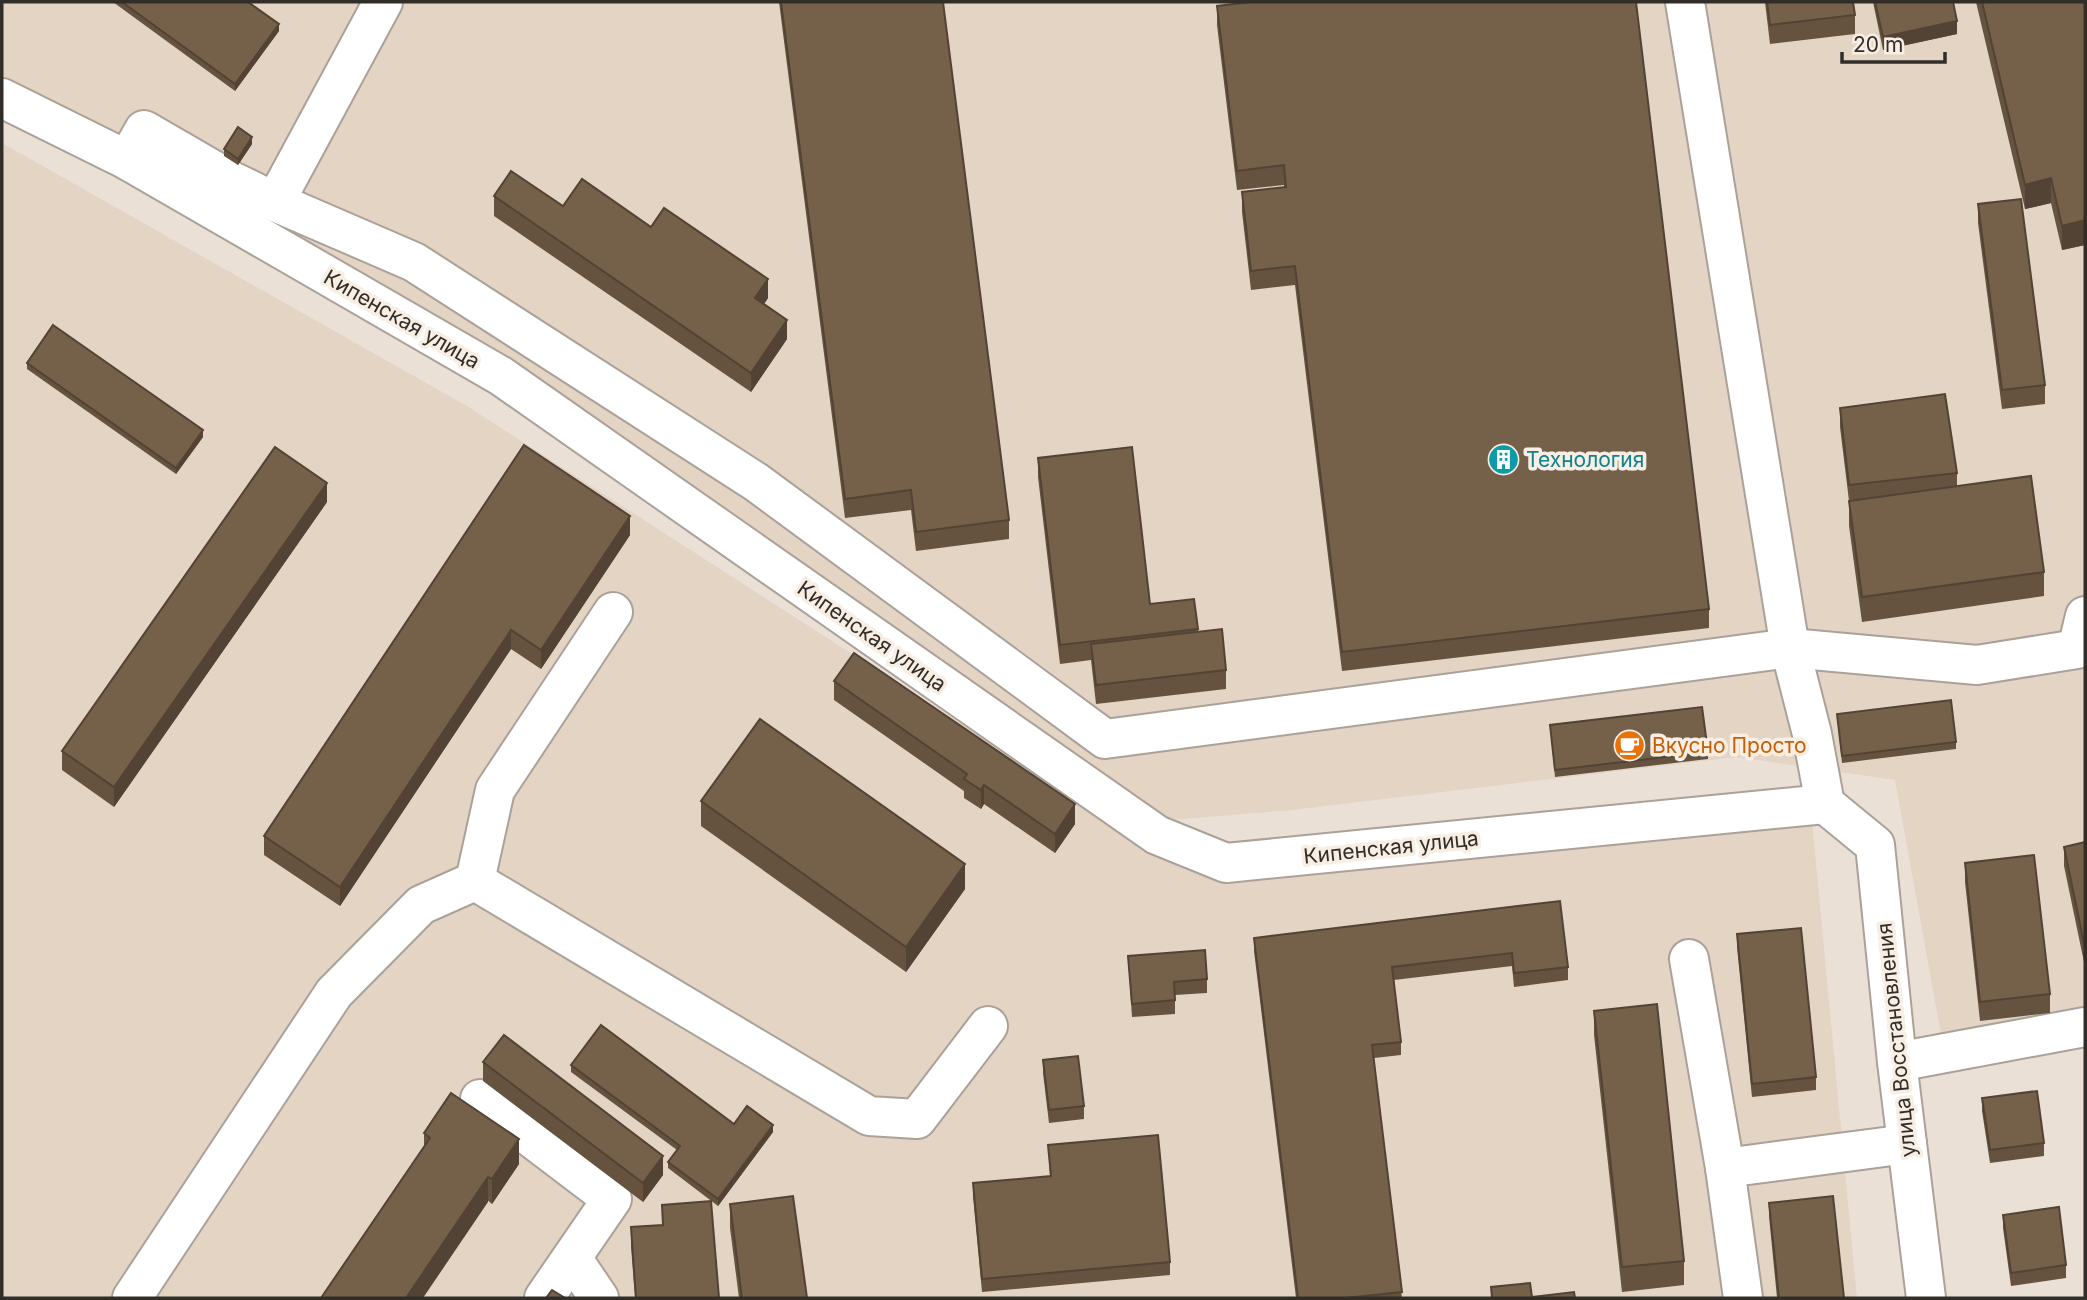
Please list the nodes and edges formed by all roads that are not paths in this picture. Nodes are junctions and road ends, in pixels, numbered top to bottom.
1 (383, 2) edge
2 (1685, 2) edge
3 (2, 98) edge
4 (127, 160) junction
5 (275, 202) junction
6 (614, 612) dead end
7 (2085, 616) edge
8 (1790, 648) junction
9 (1825, 804) junction
10 (475, 881) junction
11 (1689, 959) dead end
12 (988, 1026) dead end
13 (2085, 1027) edge
14 (1897, 1062) junction
15 (480, 1099) dead end
16 (1907, 1144) junction
17 (1725, 1168) junction
18 (572, 1258) junction
19 (132, 1298) edge
20 (544, 1298) edge
21 (599, 1298) edge
22 (1744, 1298) edge
23 (1926, 1298) edge

1 - 5 street
2 - 8 street
3 - 4 street, Кипенская улица
4 - 5 street
4 - 9 street, Кипенская улица
5 - 8 street
6 - 10 street
7 - 8 street
8 - 9 street
9 - 14 street, улица Восстановления
10 - 12 street
10 - 19 street
11 - 17 street
13 - 14 street
14 - 16 street, улица Восстановления
15 - 18 street
16 - 17 street
16 - 23 street, улица Восстановления
17 - 22 street
18 - 20 street
18 - 21 street

